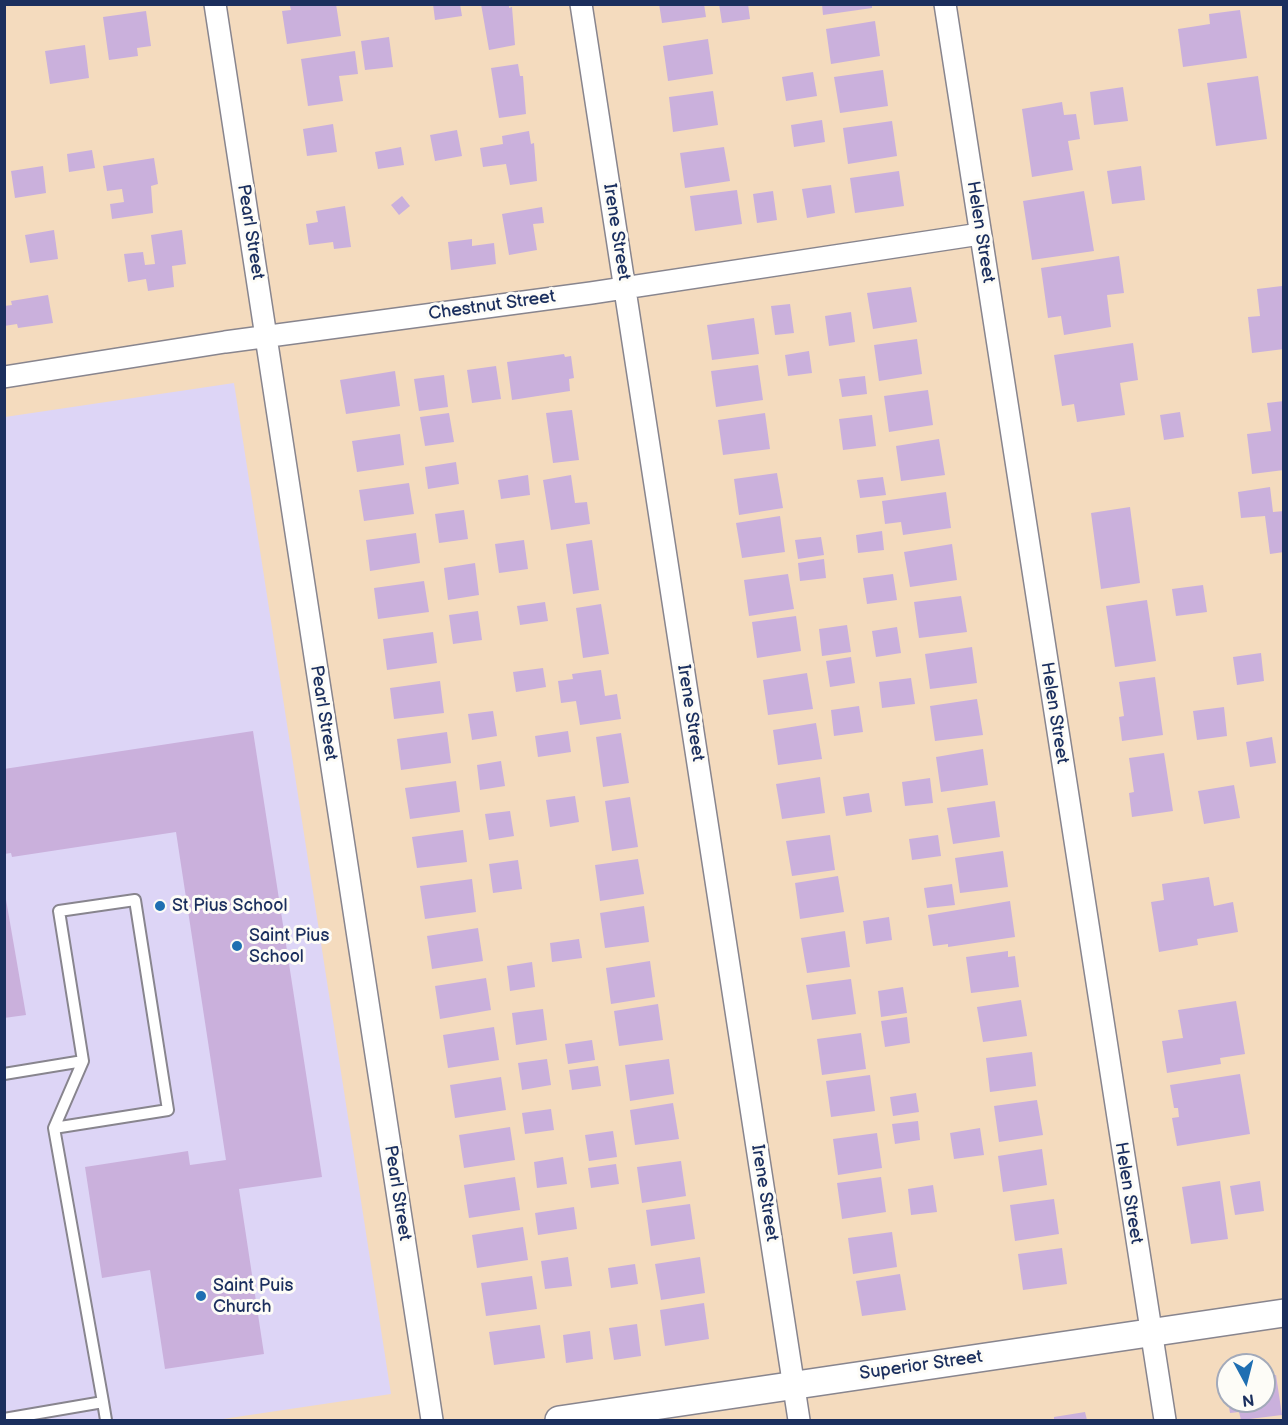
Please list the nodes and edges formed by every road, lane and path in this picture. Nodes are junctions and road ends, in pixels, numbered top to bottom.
1 (215, 4) edge
2 (581, 4) edge
3 (945, 4) edge
4 (980, 234) junction
5 (624, 287) junction
6 (265, 337) junction
7 (4, 377) edge
8 (83, 1061) junction
9 (4, 1074) edge
10 (54, 1128) junction
11 (1284, 1313) edge
12 (1152, 1333) junction
13 (794, 1385) junction
14 (103, 1402) junction
15 (4, 1419) edge
16 (106, 1420) edge
17 (432, 1420) edge
18 (559, 1420) edge
19 (799, 1420) edge
20 (1165, 1420) edge

1 - 6 street, Pearl Street
2 - 5 street, Irene Street
3 - 4 street, Helen Street
4 - 5 street, Chestnut Street
4 - 12 street, Helen Street
5 - 6 street, Chestnut Street
5 - 13 street, Irene Street
6 - 7 street, Chestnut Street
6 - 17 street, Pearl Street
8 - 9 lane
8 - 10 lane
8 - 10 lane
10 - 14 lane
11 - 12 street, Superior Street
12 - 13 street, Superior Street
12 - 20 street, Helen Street
13 - 18 street, Superior Street
13 - 19 street, Irene Street
14 - 15 lane
14 - 16 lane

